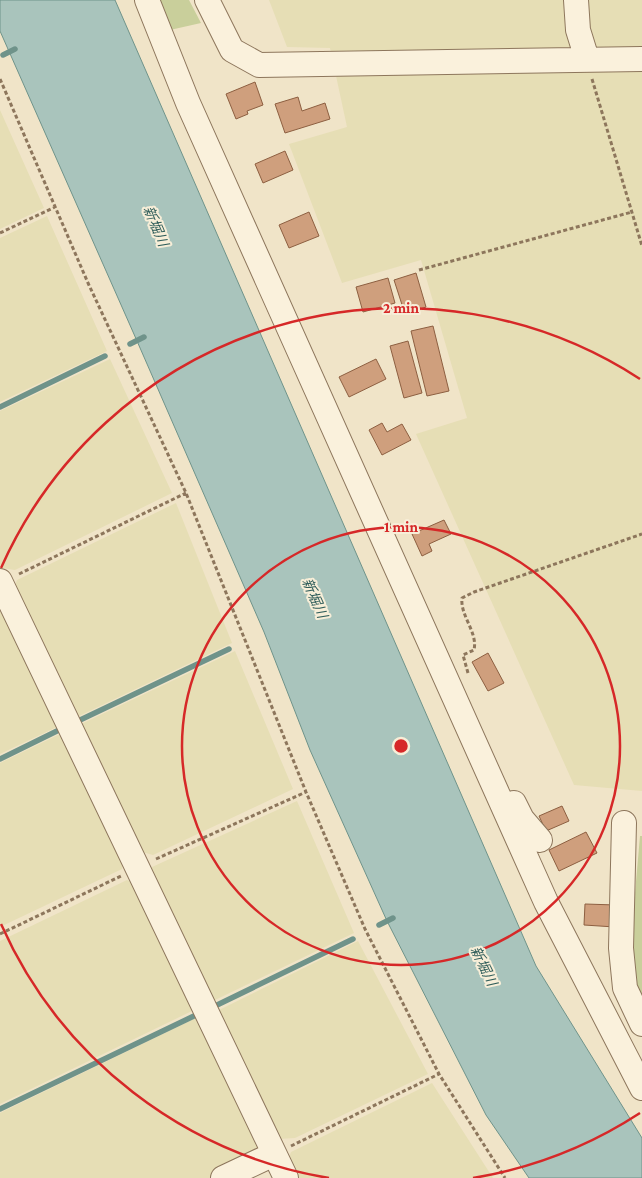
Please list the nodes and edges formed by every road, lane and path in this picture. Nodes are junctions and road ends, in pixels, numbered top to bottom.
1 (147, 0) edge
2 (206, 0) edge
3 (576, 0) edge
4 (587, 59) junction
5 (642, 59) edge
6 (0, 79) edge
7 (55, 207) junction
8 (632, 212) junction
9 (0, 233) edge
10 (642, 246) edge
11 (419, 270) dead end
12 (186, 493) junction
13 (642, 534) edge
14 (0, 582) edge
15 (463, 655) dead end
16 (492, 781) junction
17 (624, 823) dead end
18 (540, 840) dead end
19 (642, 1024) edge
20 (439, 1074) junction
21 (642, 1088) edge
22 (274, 1154) junction
23 (223, 1178) edge
24 (286, 1178) edge
25 (505, 1178) edge

1 - 16 street
2 - 4 street
3 - 4 street
4 - 5 street
4 - 8 path
6 - 7 path
7 - 9 path
7 - 12 path
8 - 10 path
8 - 11 path
12 - 14 path
12 - 20 path
13 - 15 path
14 - 22 street
16 - 18 street
16 - 21 street
17 - 19 street
20 - 22 path
20 - 25 path
22 - 23 street
22 - 24 street

